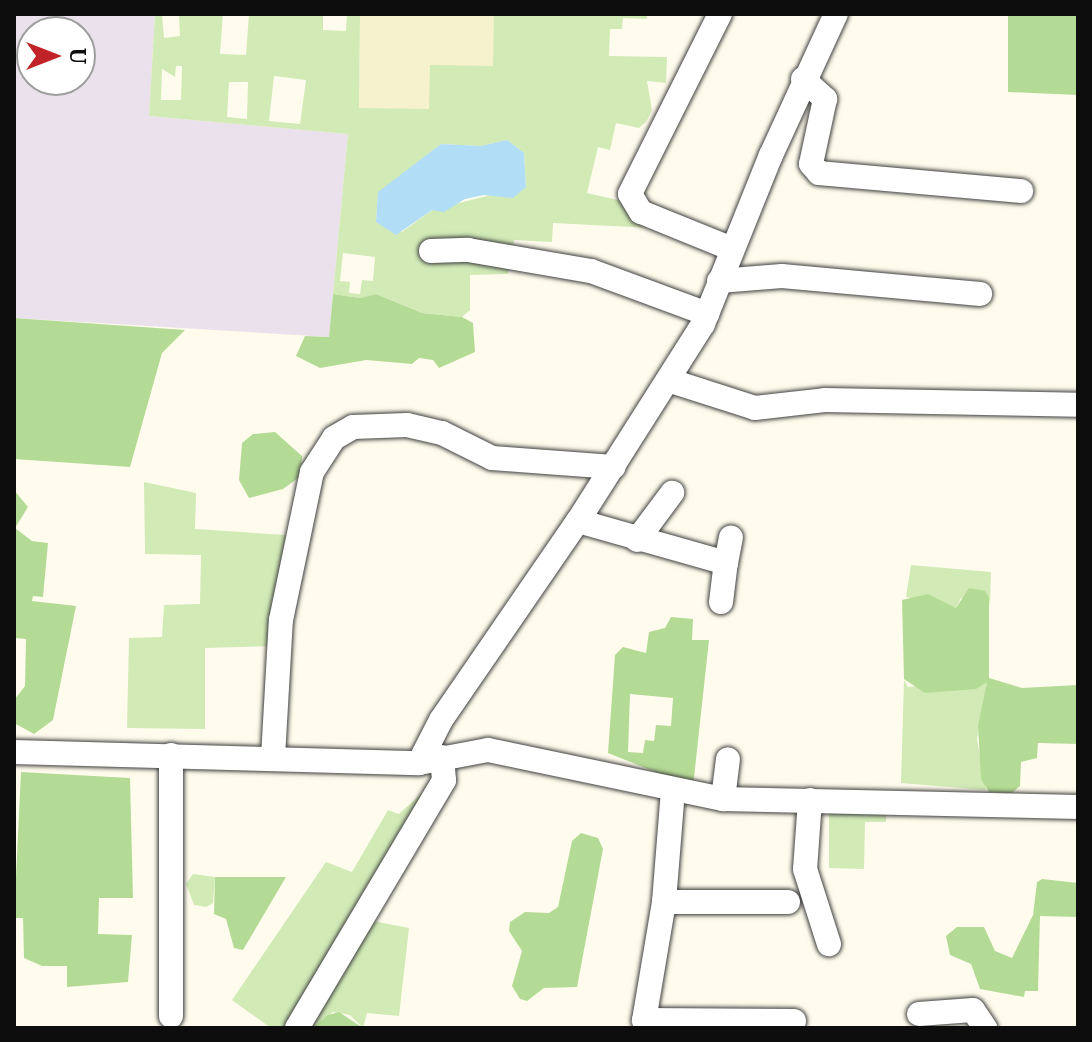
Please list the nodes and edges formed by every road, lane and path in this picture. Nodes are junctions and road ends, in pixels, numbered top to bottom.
1 (720, 14) edge
2 (836, 14) edge
3 (803, 79) junction
4 (1021, 191) dead end
5 (732, 249) junction
6 (431, 251) dead end
7 (719, 281) junction
8 (980, 294) dead end
9 (707, 314) junction
10 (671, 381) junction
11 (1078, 405) edge
12 (614, 467) junction
13 (672, 493) dead end
14 (578, 521) junction
15 (731, 537) dead end
16 (637, 540) junction
17 (726, 563) junction
18 (721, 602) dead end
19 (14, 752) edge
20 (171, 755) junction
21 (273, 757) junction
22 (728, 759) dead end
23 (431, 760) junction
24 (673, 790) junction
25 (723, 799) junction
26 (810, 800) junction
27 (1078, 807) edge
28 (664, 902) junction
29 (788, 902) dead end
30 (829, 944) dead end
31 (919, 1014) dead end
32 (171, 1016) dead end
33 (794, 1021) dead end
34 (297, 1028) edge
35 (985, 1028) edge

1 - 5 street
2 - 3 street
3 - 4 street
3 - 5 street
5 - 7 street
6 - 9 street
7 - 8 street
7 - 9 street
9 - 10 street
10 - 11 street
10 - 12 street
12 - 14 street
12 - 21 street
13 - 16 street
14 - 16 street
14 - 23 street
15 - 17 street
16 - 17 street
17 - 18 street
19 - 20 street
20 - 21 street
20 - 32 street
21 - 23 street
22 - 25 street
23 - 24 street
23 - 34 street
24 - 25 street
24 - 28 street
25 - 26 street
26 - 27 street
26 - 30 street
28 - 29 street
28 - 33 street
31 - 35 street

